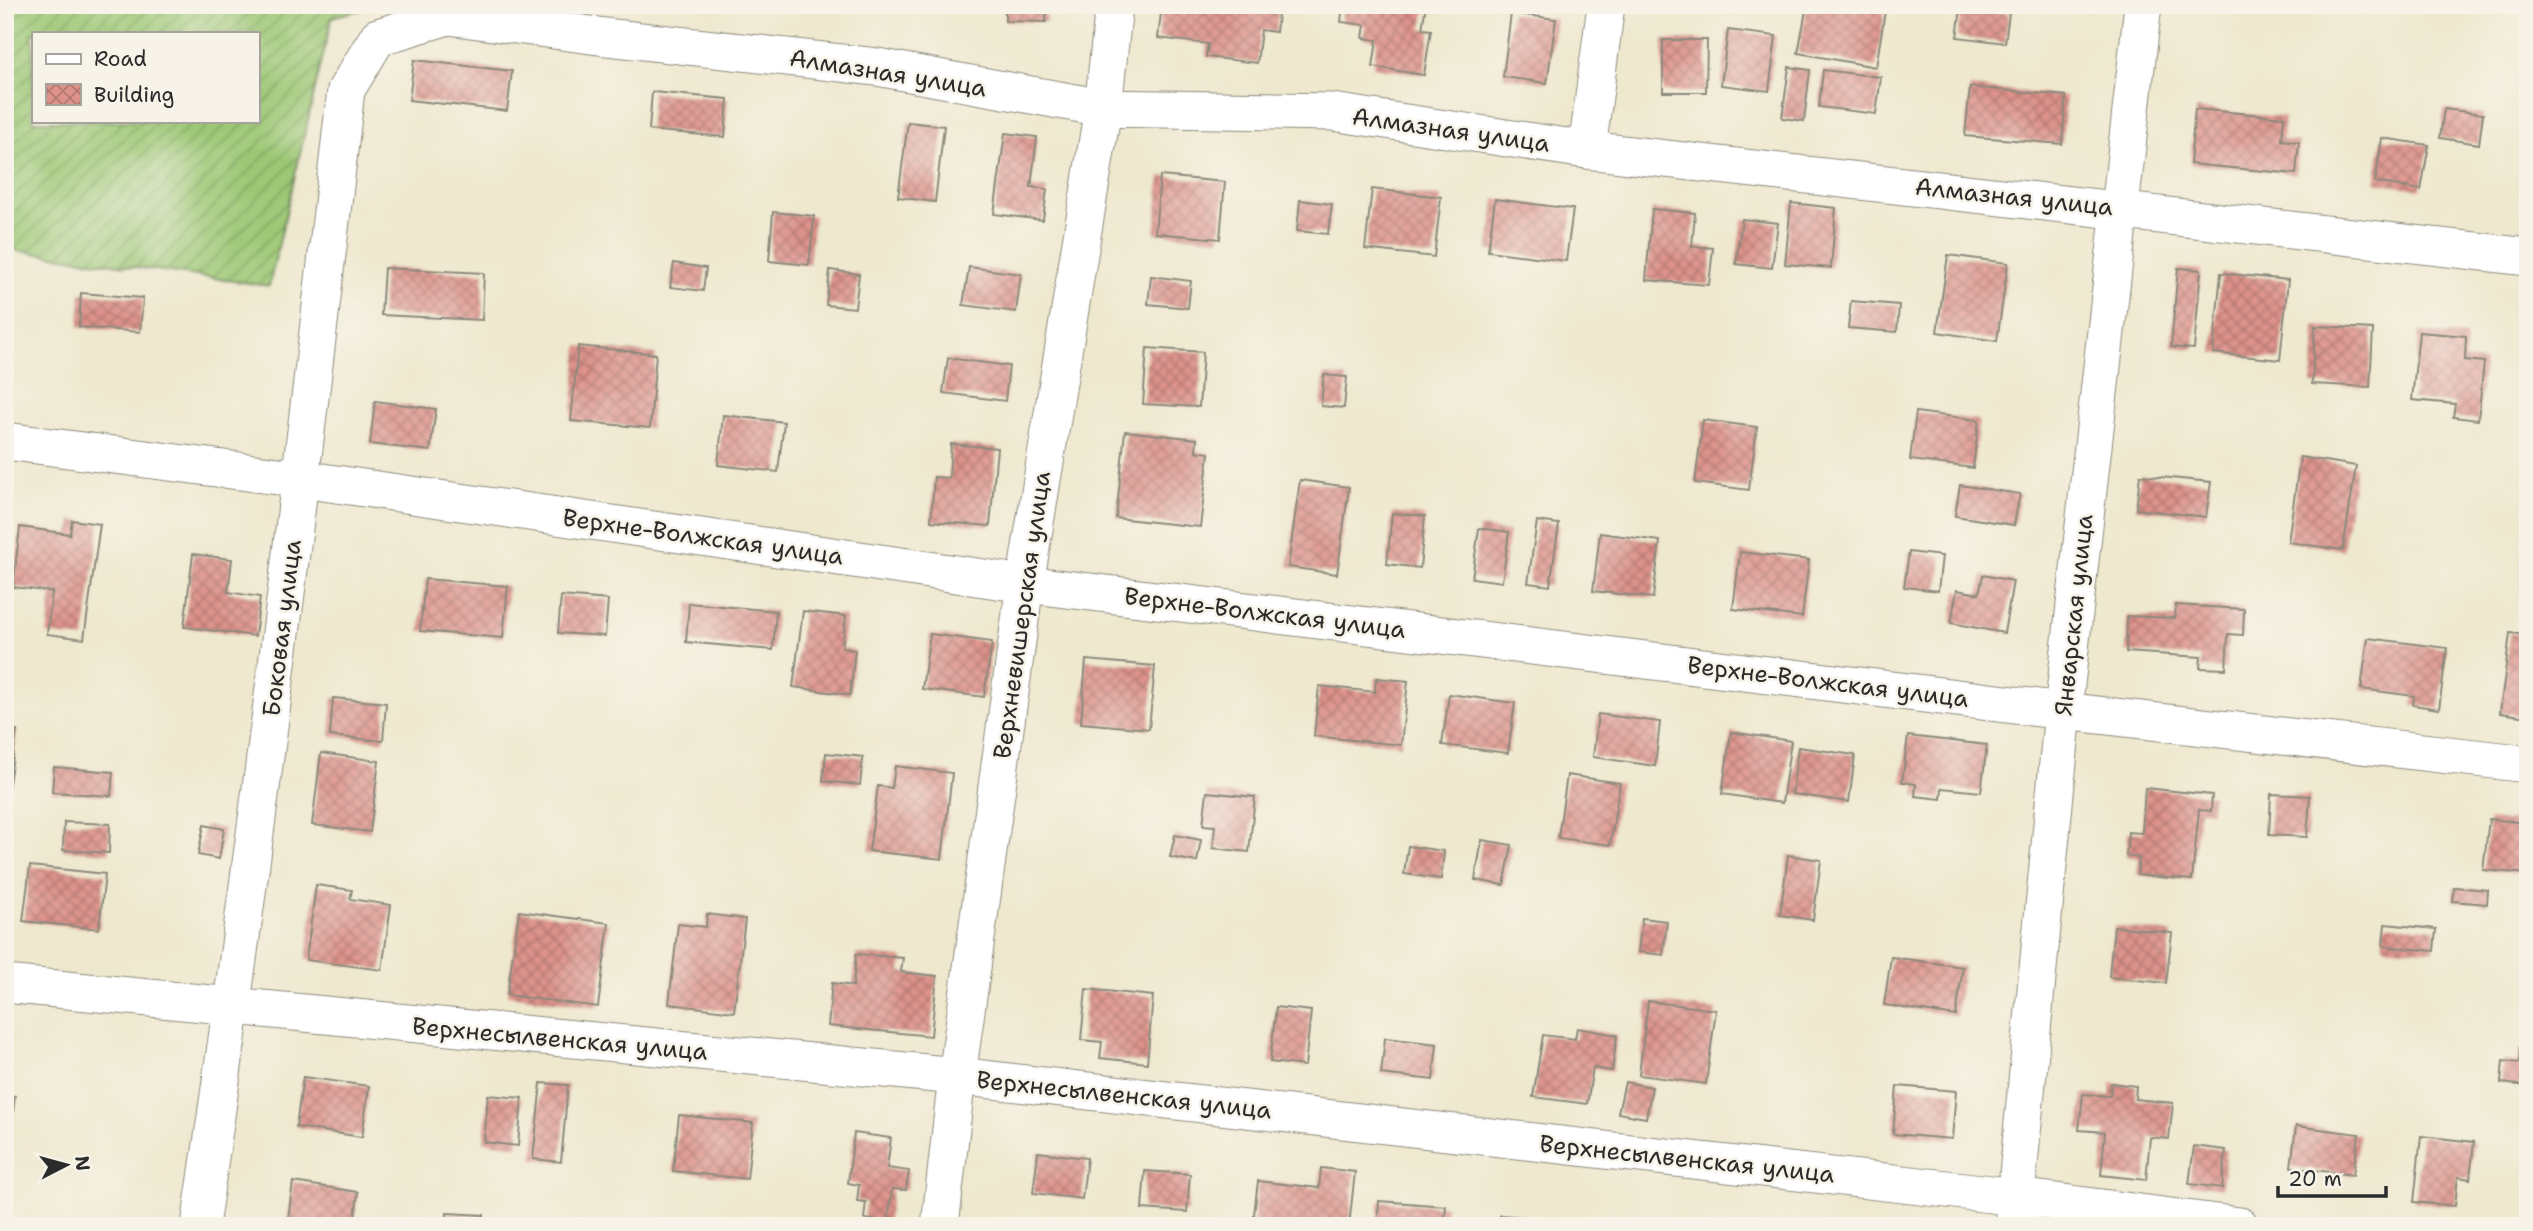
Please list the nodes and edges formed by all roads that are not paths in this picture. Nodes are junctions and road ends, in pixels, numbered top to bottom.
1 (1114, 5) edge
2 (1606, 5) edge
3 (2143, 5) edge
4 (602, 21) edge
5 (378, 37) joint
6 (1102, 108) junction
7 (1587, 150) junction
8 (2120, 209) junction
9 (2528, 257) edge
10 (5, 441) edge
11 (302, 479) junction
12 (1025, 584) junction
13 (2063, 711) junction
14 (2528, 764) edge
15 (5, 984) edge
16 (232, 1007) junction
17 (957, 1076) junction
18 (2015, 1211) edge
19 (200, 1226) edge
20 (940, 1226) edge
21 (2240, 1226) edge

1 - 6 street, Верхневишерская улица
2 - 7 street
3 - 8 street, Январская улица
4 - 5 street, Алмазная улица
4 - 6 street, Алмазная улица
5 - 11 street, Боковая улица
6 - 7 street, Алмазная улица
6 - 12 street, Верхневишерская улица
7 - 8 street, Алмазная улица
8 - 9 street, Алмазная улица
8 - 13 street, Январская улица
10 - 11 street, Верхне-Волжская улица
11 - 12 street, Верхне-Волжская улица
11 - 16 street, Боковая улица
12 - 13 street, Верхне-Волжская улица
12 - 17 street, Верхневишерская улица
13 - 14 street, Верхне-Волжская улица
13 - 18 street, Январская улица
15 - 16 street, Верхнесылвенская улица
16 - 17 street, Верхнесылвенская улица
16 - 19 street, Боковая улица
17 - 18 street, Верхнесылвенская улица
17 - 20 street, Верхневишерская улица
18 - 21 street, Верхнесылвенская улица

